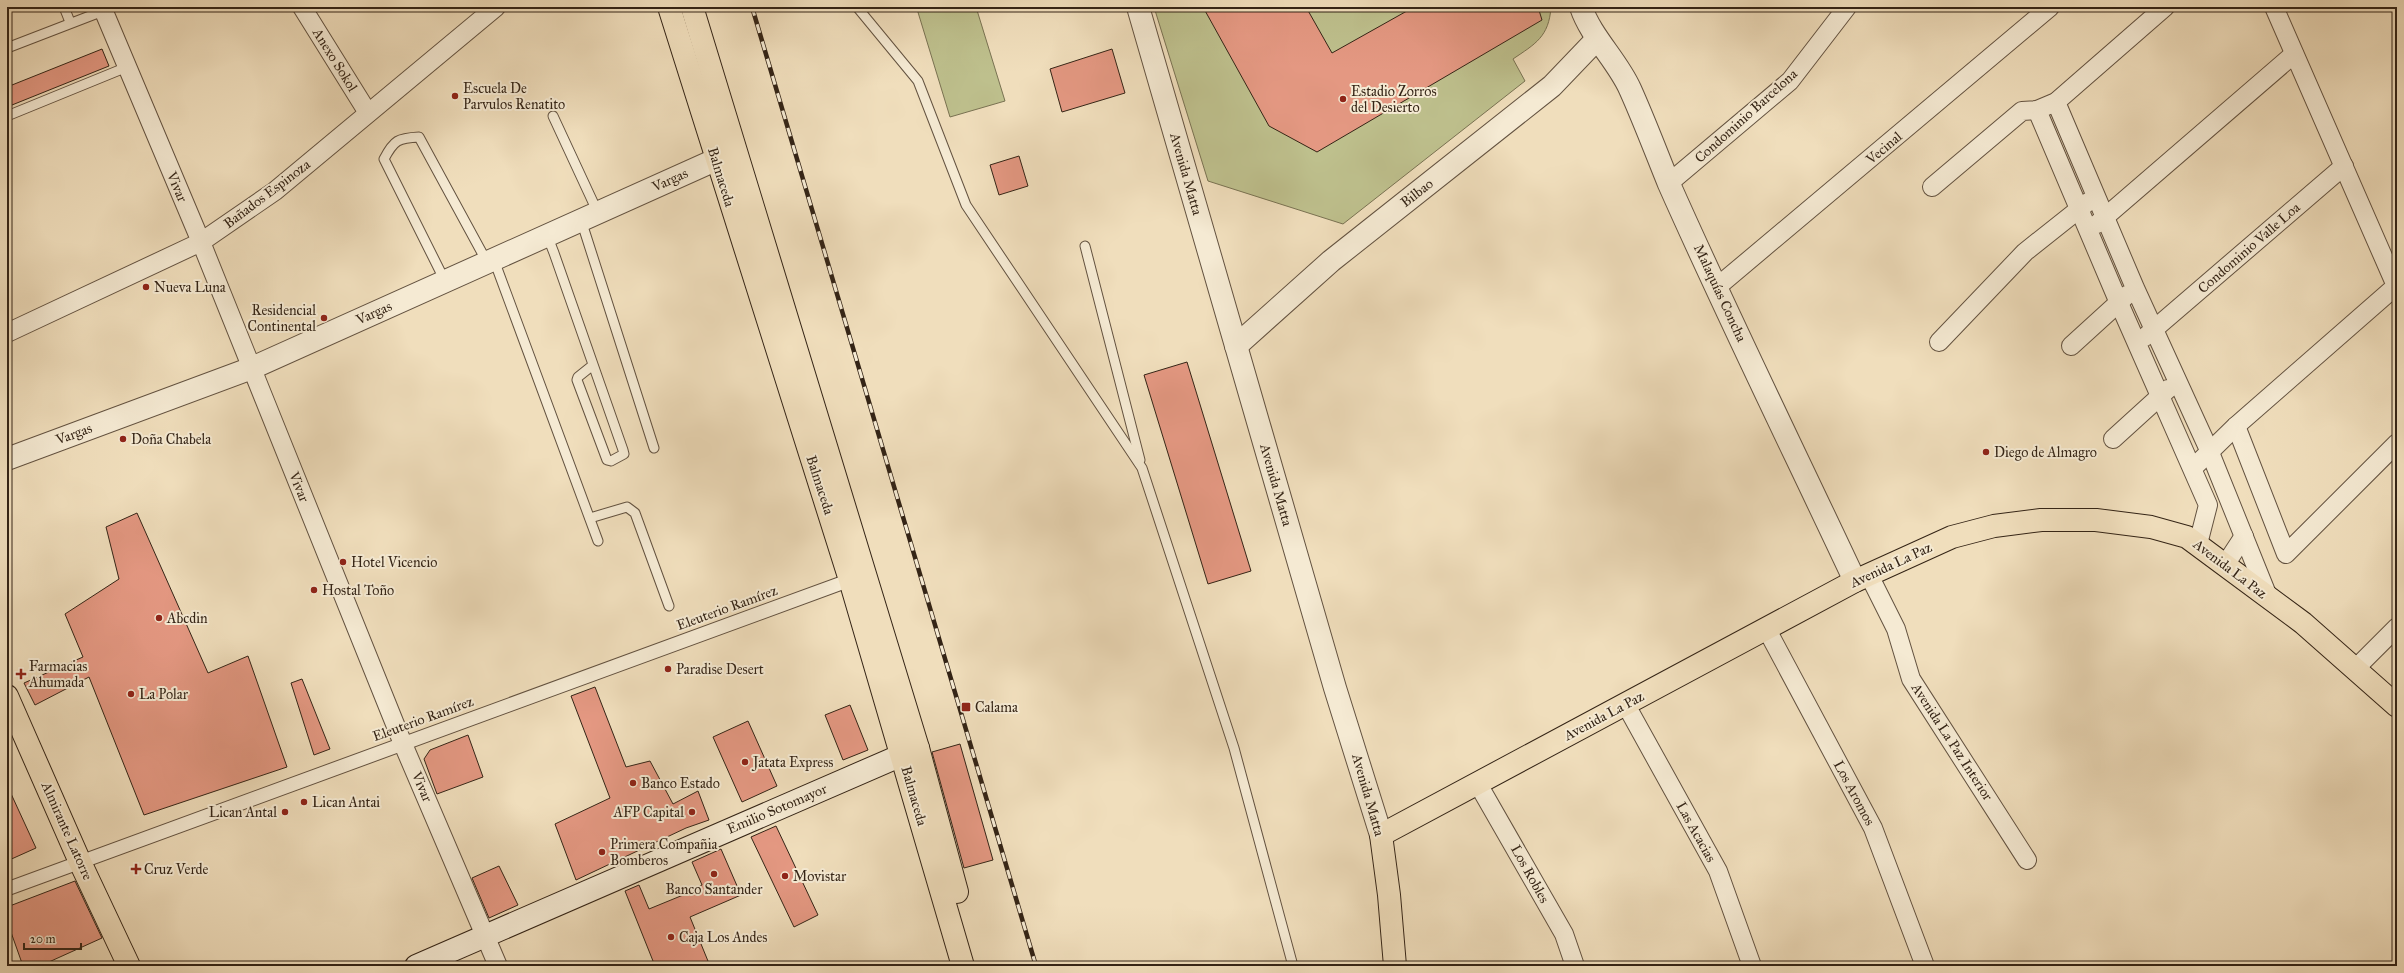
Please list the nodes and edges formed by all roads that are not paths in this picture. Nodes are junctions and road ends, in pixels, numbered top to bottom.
1 (64, 7) edge
2 (302, 7) edge
3 (496, 7) edge
4 (669, 7) edge
5 (692, 7) edge
6 (857, 7) edge
7 (1138, 7) edge
8 (1581, 7) edge
9 (1848, 7) edge
10 (2050, 7) edge
11 (2166, 7) edge
12 (2274, 7) edge
13 (102, 9) edge
14 (70, 22) junction
15 (1597, 38) junction
16 (7, 48) edge
17 (2294, 54) junction
18 (127, 67) junction
19 (2056, 102) junction
20 (2037, 110) junction
21 (368, 113) junction
22 (7, 116) edge
23 (553, 116) dead end
24 (726, 156) junction
25 (2344, 166) junction
26 (1669, 183) junction
27 (1932, 187) dead end
28 (2096, 196) junction
29 (2079, 208) junction
30 (590, 216) junction
31 (2105, 217) junction
32 (2088, 231) junction
33 (548, 235) junction
34 (201, 242) junction
35 (1086, 246) dead end
36 (490, 261) junction
37 (445, 281) junction
38 (1717, 287) junction
39 (2397, 287) edge
40 (2135, 288) junction
41 (2118, 303) junction
42 (2154, 329) junction
43 (7, 333) edge
44 (1939, 342) dead end
45 (2137, 344) junction
46 (1236, 346) junction
47 (2071, 346) dead end
48 (593, 365) junction
49 (252, 368) junction
50 (2176, 381) junction
51 (2161, 396) junction
52 (2236, 426) junction
53 (2112, 439) dead end
54 (2397, 443) edge
55 (654, 448) dead end
56 (2209, 450) junction
57 (7, 459) edge
58 (1142, 468) junction
59 (2193, 468) junction
60 (590, 518) junction
61 (2244, 536) junction
62 (598, 541) dead end
63 (2198, 544) junction
64 (2225, 564) junction
65 (1862, 578) junction
66 (850, 580) junction
67 (2269, 598) junction
68 (669, 606) dead end
69 (2397, 627) edge
70 (1766, 628) junction
71 (2355, 669) junction
72 (7, 696) edge
73 (1626, 705) junction
74 (2397, 706) edge
75 (403, 744) junction
76 (910, 752) junction
77 (1478, 784) junction
78 (1381, 834) junction
79 (2027, 860) dead end
80 (80, 862) junction
81 (7, 888) edge
82 (485, 935) junction
83 (129, 966) edge
84 (416, 966) edge
85 (498, 966) edge
86 (963, 966) edge
87 (978, 966) edge
88 (1293, 966) edge
89 (1395, 966) edge
90 (1575, 966) edge
91 (1752, 966) edge
92 (1925, 966) edge

1 - 14 lane
2 - 21 street, Anexo Sokol
3 - 21 street, Bañados Espinoza
4 - 24 main road, Balmaceda
5 - 24 main road, Balmaceda
6 - 58 lane
7 - 46 street, Avenida Matta
8 - 15 street, Malaquías Concha
9 - 26 street, Condominio Barcelona
10 - 38 street, Vecinal
11 - 19 street
12 - 17 street
13 - 14 lane
13 - 18 street, Vivar
14 - 16 lane
15 - 26 street, Malaquías Concha
15 - 46 street, Bilbao
17 - 25 street
17 - 31 street
18 - 22 lane
18 - 34 street, Vivar
19 - 20 street
19 - 28 street
20 - 27 street
20 - 29 street
21 - 34 street, Bañados Espinoza
23 - 30 lane
24 - 30 street, Vargas
24 - 66 main road, Balmaceda
24 - 76 main road, Balmaceda
25 - 39 street
25 - 42 street, Condominio Valle Loa
26 - 38 street, Malaquías Concha
28 - 29 street
28 - 31 street
29 - 32 street
29 - 44 street
30 - 33 street, Vargas
30 - 55 lane
31 - 32 street
31 - 40 street
32 - 41 street
33 - 36 street, Vargas
33 - 48 lane
34 - 43 street, Bañados Espinoza
34 - 49 street, Vivar
35 - 58 lane
36 - 37 street, Vargas
36 - 37 lane
36 - 60 lane
37 - 49 street, Vargas
38 - 65 street, Malaquías Concha
39 - 52 street
40 - 41 street
40 - 42 street
41 - 45 street
41 - 47 street
42 - 45 street, Condominio Valle Loa
42 - 50 street
45 - 51 street
46 - 78 street, Avenida Matta
48 - 48 lane
49 - 57 street, Vargas
49 - 75 street, Vivar
50 - 51 street
50 - 56 street
51 - 53 street
51 - 59 street
52 - 54 street
52 - 56 street
56 - 59 street
56 - 61 street
58 - 88 lane
59 - 63 street
60 - 62 lane
60 - 68 lane
61 - 64 street
61 - 67 street
63 - 64 main road, Avenida La Paz
63 - 65 main road, Avenida La Paz
64 - 67 main road, Avenida La Paz
65 - 70 main road, Avenida La Paz
65 - 79 street, Avenida La Paz Interior
66 - 75 street, Eleuterio Ramírez
66 - 76 main road, Balmaceda
67 - 71 main road, Avenida La Paz
69 - 71 street
70 - 73 main road, Avenida La Paz
70 - 92 street, Los Aromos
71 - 74 main road, Avenida La Paz
72 - 80 main road, Almirante Latorre
73 - 77 main road, Avenida La Paz
73 - 91 street, Las Acacias
75 - 80 street, Eleuterio Ramírez
75 - 82 street, Vivar
76 - 82 street, Emilio Sotomayor
76 - 86 main road, Balmaceda
76 - 87 main road, Balmaceda
77 - 78 main road, Avenida La Paz
77 - 90 street, Los Robles
78 - 89 main road, Avenida Matta
80 - 81 street, Eleuterio Ramírez
80 - 83 main road, Almirante Latorre
82 - 84 street, Emilio Sotomayor
82 - 85 street, Vivar

